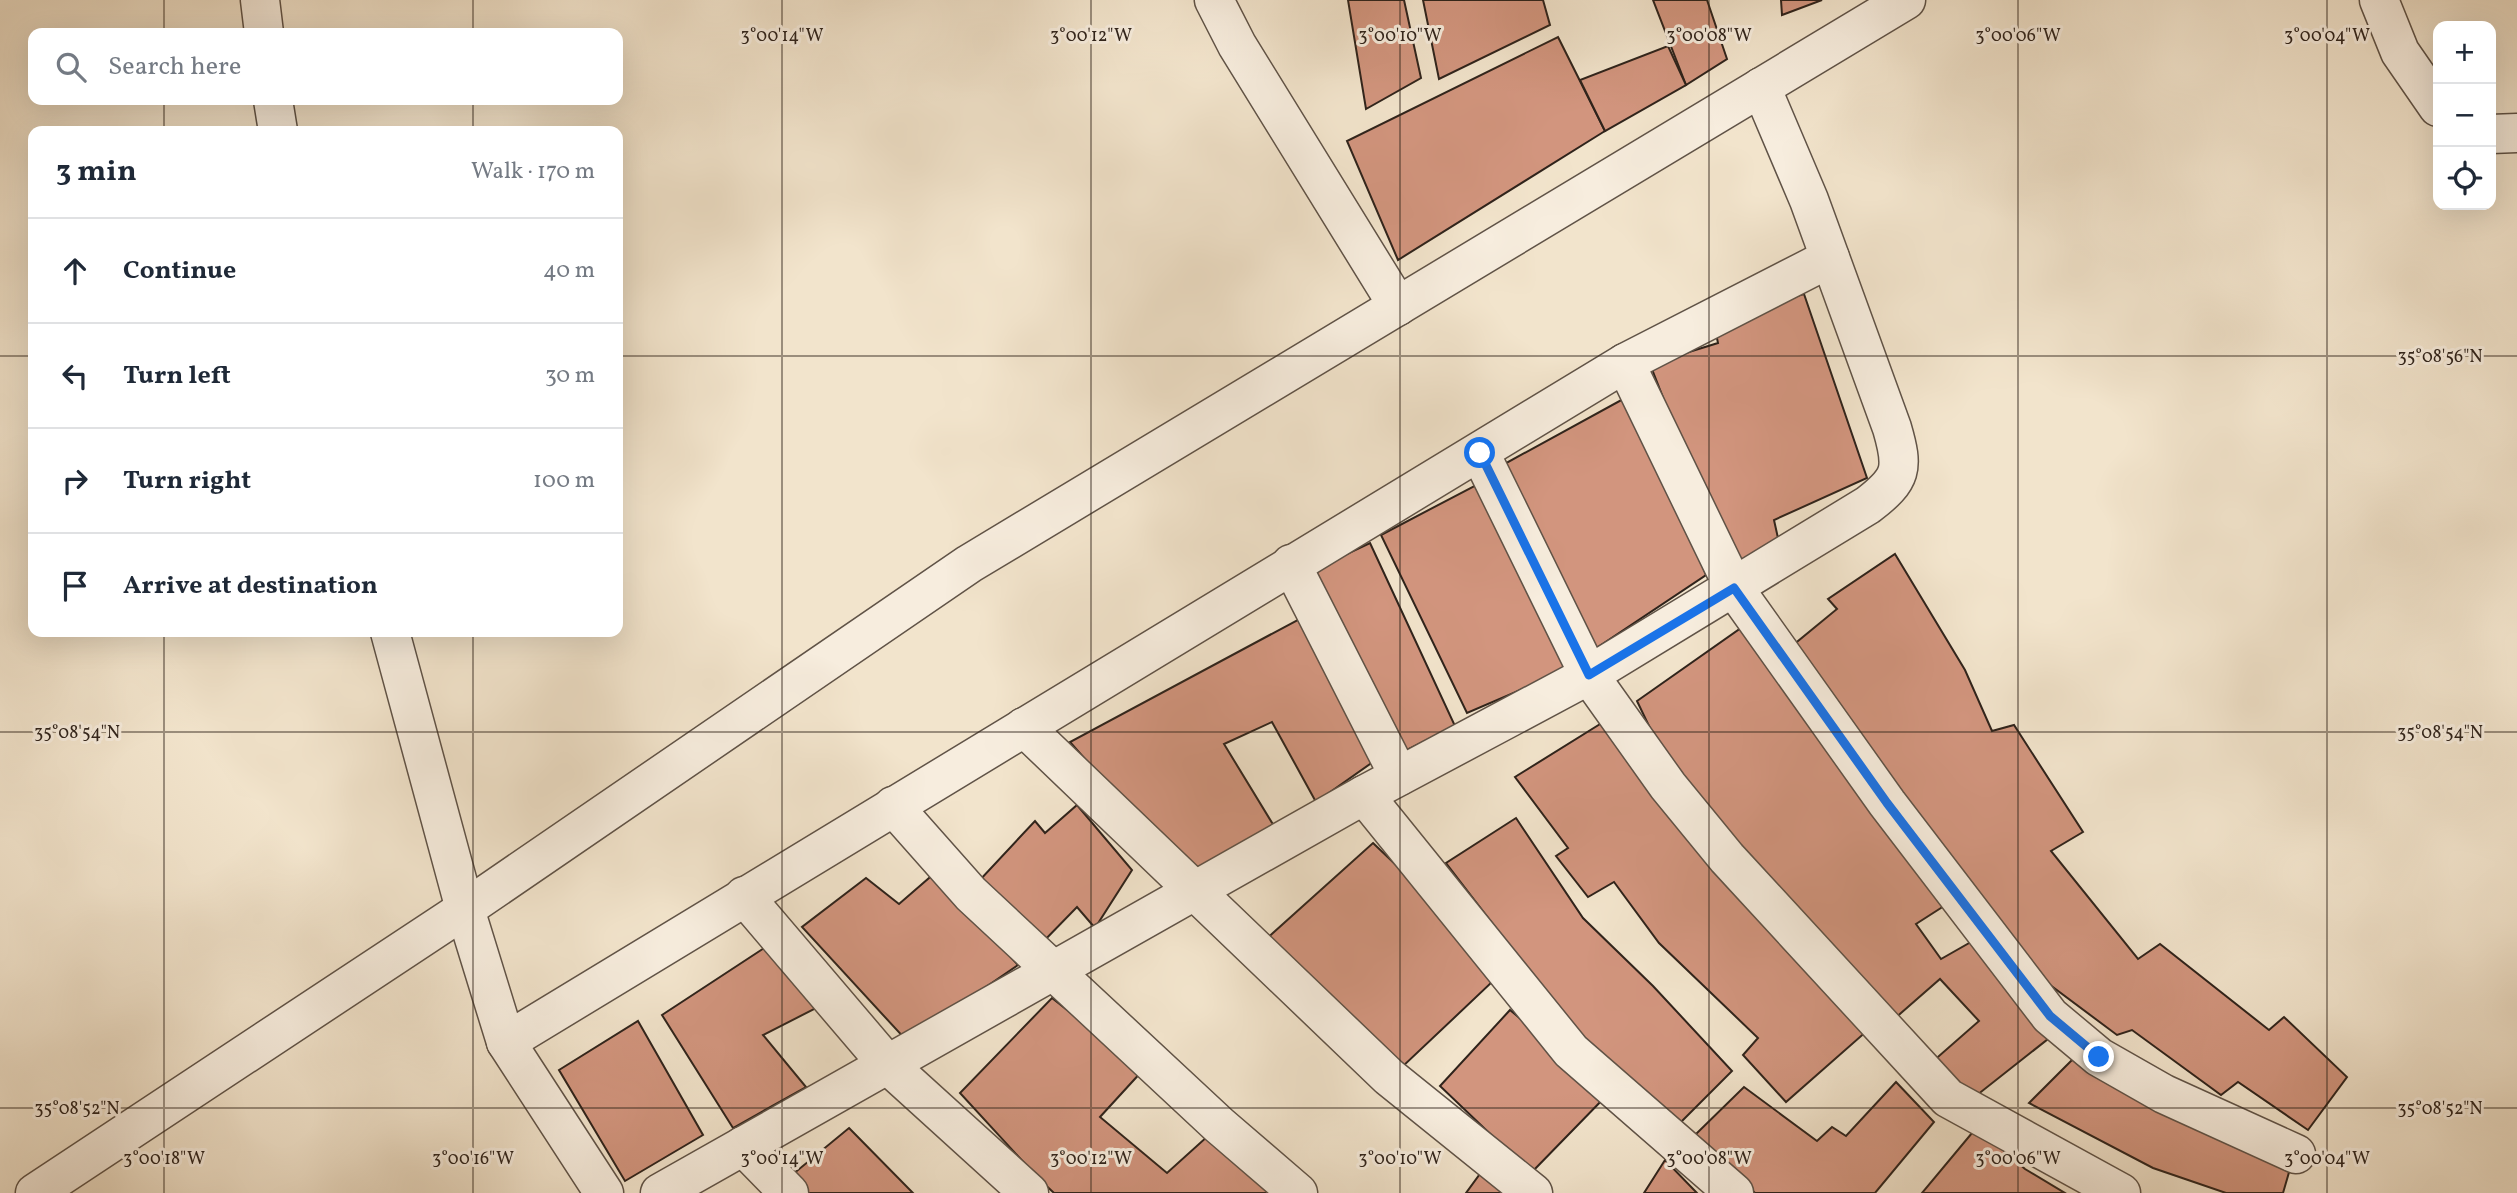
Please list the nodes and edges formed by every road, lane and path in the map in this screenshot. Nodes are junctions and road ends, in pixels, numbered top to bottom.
1 (260, 0) edge
2 (1214, 0) edge
3 (1906, 0) edge
4 (2379, 0) edge
5 (263, 28) edge
6 (1761, 87) junction
7 (2433, 100) edge
8 (274, 105) edge
9 (277, 126) edge
10 (2517, 133) edge
11 (2496, 134) edge
12 (1830, 258) junction
13 (1398, 306) junction
14 (1625, 363) junction
15 (1480, 453) junction
16 (1291, 564) junction
17 (1734, 588) junction
18 (391, 637) edge
19 (1589, 675) junction
20 (1024, 727) junction
21 (1399, 776) junction
22 (1364, 795) junction
23 (893, 806) junction
24 (1196, 891) junction
25 (744, 896) junction
26 (465, 909) junction
27 (1053, 970) junction
28 (506, 1042) junction
29 (888, 1065) junction
30 (743, 1146) junction
31 (2296, 1154) dead end
32 (35, 1193) edge
33 (604, 1193) edge
34 (660, 1193) edge
35 (789, 1193) edge
36 (1028, 1193) edge
37 (1298, 1193) edge
38 (1533, 1193) edge
39 (1734, 1193) edge
40 (2121, 1193) edge

1 - 5 street
2 - 13 street
3 - 6 street
4 - 7 street
6 - 12 street
6 - 13 street
8 - 9 street
10 - 11 street
12 - 14 street
12 - 17 street
13 - 26 street
14 - 15 street
14 - 17 street
15 - 16 street
15 - 19 street
16 - 20 street
16 - 21 street
17 - 19 street
17 - 31 street
18 - 26 street
19 - 21 street
19 - 40 street
20 - 23 street
20 - 24 street
21 - 22 street
22 - 24 street
22 - 39 street
23 - 25 street
23 - 27 street
24 - 27 street
24 - 38 street
25 - 28 street
25 - 29 street
26 - 28 street
26 - 32 street
27 - 29 street
27 - 37 street
28 - 33 street
29 - 30 street
29 - 36 street
30 - 34 street
30 - 35 street

